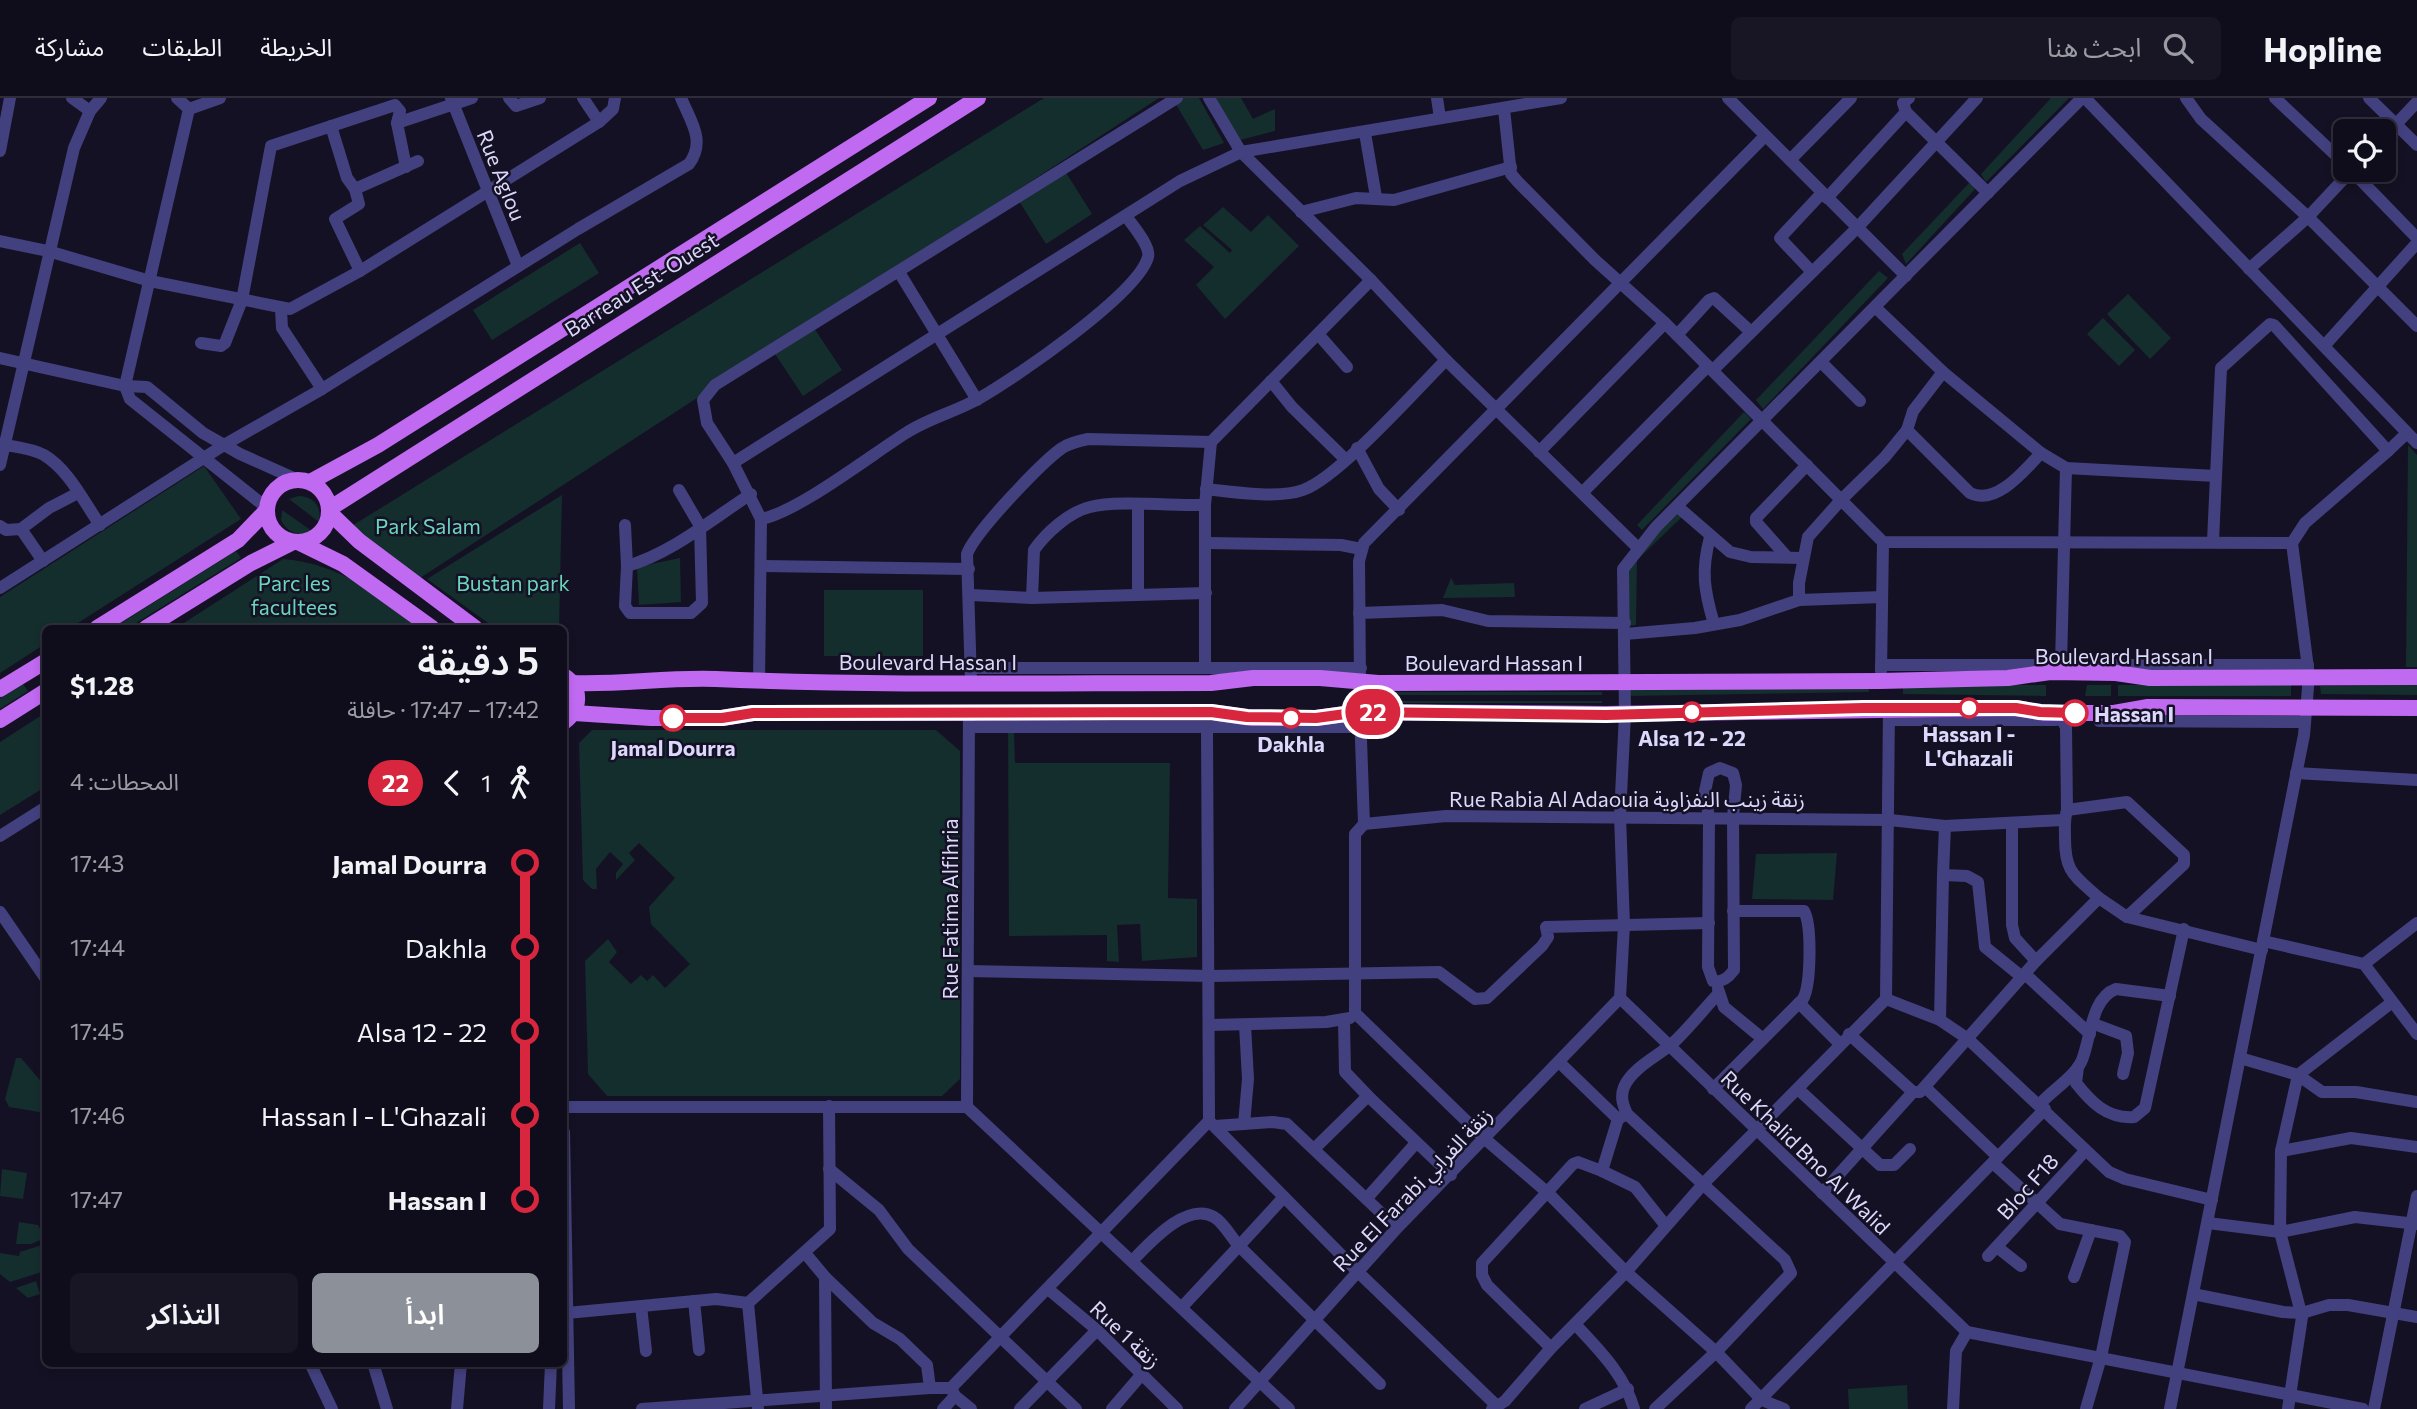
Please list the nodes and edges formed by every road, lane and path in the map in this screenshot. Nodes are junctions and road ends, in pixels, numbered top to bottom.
1 (10, 98) edge
2 (72, 98) edge
3 (101, 98) edge
4 (177, 98) edge
5 (220, 98) edge
6 (472, 98) edge
7 (509, 98) edge
8 (540, 98) edge
9 (583, 98) edge
10 (615, 98) edge
11 (681, 98) edge
12 (929, 98) edge
13 (978, 98) edge
14 (1177, 98) edge
15 (1209, 98) edge
16 (1437, 98) edge
17 (1562, 98) edge
18 (1728, 98) edge
19 (1851, 98) edge
20 (1909, 98) edge
21 (1977, 98) edge
22 (2083, 98) edge
23 (2186, 98) edge
24 (2275, 98) edge
25 (2369, 98) edge
26 (452, 101) edge
27 (2417, 102) edge
28 (189, 109) junction
29 (1504, 109) junction
30 (90, 111) junction
31 (1906, 112) junction
32 (1440, 118) junction
33 (2391, 119) edge
34 (599, 122) junction
35 (397, 124) junction
36 (2396, 124) joint
37 (331, 125) junction
38 (1365, 133) junction
39 (1765, 136) junction
40 (1934, 142) junction
41 (2417, 145) edge
42 (0, 151) edge
43 (1241, 152) junction
44 (2333, 153) edge
45 (1790, 160) junction
46 (1511, 167) junction
47 (2340, 182) edge
48 (2362, 182) edge
49 (355, 189) junction
50 (487, 190) junction
51 (1988, 193) junction
52 (1824, 196) junction
53 (1376, 197) junction
54 (1301, 212) junction
55 (1126, 216) junction
56 (2308, 217) junction
57 (1857, 228) junction
58 (2417, 240) edge
59 (0, 241) edge
60 (48, 251) junction
61 (518, 266) junction
62 (2249, 269) junction
63 (360, 271) junction
64 (899, 272) junction
65 (1812, 272) junction
66 (1906, 276) junction
67 (1371, 280) junction
68 (149, 281) junction
69 (1622, 283) junction
70 (2378, 288) junction
71 (242, 300) junction
72 (1875, 307) junction
73 (281, 309) junction
74 (1665, 323) junction
75 (2417, 326) edge
76 (1751, 332) junction
77 (938, 333) junction
78 (1318, 334) junction
79 (1677, 335) junction
80 (201, 343) dead end
81 (2325, 345) junction
82 (0, 358) edge
83 (1446, 360) junction
84 (1821, 362) junction
85 (23, 364) junction
86 (1347, 367) dead end
87 (1710, 368) junction
88 (1943, 372) junction
89 (1271, 382) junction
90 (125, 386) junction
91 (322, 389) junction
92 (977, 400) junction
93 (1860, 401) dead end
94 (1496, 409) junction
95 (1763, 421) junction
96 (1907, 430) junction
97 (2407, 433) junction
98 (1211, 442) junction
99 (2417, 443) edge
100 (2, 444) edge
101 (224, 445) junction
102 (1357, 448) junction
103 (2388, 451) junction
104 (1539, 452) junction
105 (2041, 453) junction
106 (205, 458) junction
107 (1345, 459) junction
108 (733, 463) junction
109 (0, 465) edge
110 (1807, 465) junction
111 (2066, 468) junction
112 (2216, 476) junction
113 (304, 481) junction
114 (1206, 489) junction
115 (679, 490) dead end
116 (78, 493) junction
117 (1581, 493) junction
118 (751, 494) junction
119 (1841, 500) junction
120 (1205, 505) junction
121 (1138, 506) junction
122 (1678, 507) junction
123 (267, 510) junction
124 (1399, 510) junction
125 (329, 511) junction
126 (761, 519) junction
127 (100, 525) junction
128 (625, 525) dead end
129 (0, 526) edge
130 (700, 526) junction
131 (21, 529) junction
132 (1710, 537) junction
133 (2213, 541) junction
134 (295, 542) junction
135 (1882, 542) junction
136 (1206, 543) junction
137 (2291, 543) junction
138 (2063, 544) junction
139 (1638, 548) junction
140 (1361, 549) junction
141 (1787, 557) junction
142 (1802, 558) junction
143 (43, 561) junction
144 (627, 566) junction
145 (761, 566) junction
146 (968, 569) junction
147 (2, 584) edge
148 (1206, 593) junction
149 (970, 595) junction
150 (1138, 595) junction
151 (1882, 597) junction
152 (1032, 598) junction
153 (1799, 600) junction
154 (1359, 613) junction
155 (1714, 624) junction
156 (102, 625) edge
157 (151, 625) edge
158 (428, 625) edge
159 (471, 625) edge
160 (1625, 629) junction
161 (42, 663) edge
162 (2061, 664) junction
163 (1205, 668) junction
164 (2309, 671) junction
165 (1880, 673) junction
166 (971, 675) junction
167 (1361, 676) junction
168 (2417, 677) edge
169 (568, 680) edge
170 (760, 682) junction
171 (1624, 684) junction
172 (0, 689) edge
173 (42, 694) edge
174 (2417, 708) edge
175 (1625, 714) junction
176 (1889, 714) junction
177 (2306, 714) junction
178 (2060, 717) junction
179 (568, 719) edge
180 (0, 720) edge
181 (969, 720) junction
182 (1360, 720) junction
183 (1207, 728) junction
184 (2296, 773) junction
185 (2417, 780) edge
186 (42, 810) edge
187 (2065, 815) junction
188 (1620, 816) junction
189 (1733, 817) junction
190 (1709, 819) junction
191 (1890, 820) junction
192 (1364, 824) junction
193 (2012, 824) junction
194 (1945, 826) junction
195 (0, 836) edge
196 (1943, 875) junction
197 (2099, 898) junction
198 (1733, 911) junction
199 (0, 912) edge
200 (2127, 917) junction
201 (1709, 923) junction
202 (2417, 923) edge
203 (1624, 925) junction
204 (2184, 929) junction
205 (2262, 945) junction
206 (2036, 961) junction
207 (2364, 964) junction
208 (968, 971) junction
209 (42, 973) edge
210 (1357, 974) junction
211 (1210, 976) junction
212 (2024, 976) junction
213 (1718, 988) junction
214 (2170, 996) junction
215 (1620, 998) junction
216 (1886, 999) junction
217 (1798, 1003) junction
218 (2391, 1003) junction
219 (1355, 1013) junction
220 (1940, 1020) junction
221 (1344, 1021) junction
222 (1245, 1025) junction
223 (1210, 1026) junction
224 (2092, 1029) junction
225 (2417, 1034) edge
226 (1763, 1039) junction
227 (1844, 1039) junction
228 (1968, 1039) junction
229 (1670, 1045) junction
230 (2240, 1058) junction
231 (1559, 1062) junction
232 (2078, 1067) junction
233 (2123, 1074) dead end
234 (2298, 1075) junction
235 (1713, 1089) junction
236 (1798, 1089) junction
237 (1920, 1090) junction
238 (1368, 1096) junction
239 (2417, 1102) edge
240 (829, 1106) junction
241 (2042, 1106) junction
242 (567, 1107) edge
243 (967, 1107) junction
244 (1623, 1117) junction
245 (1212, 1124) junction
246 (1244, 1124) junction
247 (1755, 1131) junction
248 (1485, 1139) junction
249 (1416, 1143) junction
250 (2417, 1147) edge
251 (1315, 1148) junction
252 (1910, 1149) dead end
253 (1864, 1150) junction
254 (2085, 1151) junction
255 (2281, 1151) junction
256 (1995, 1160) junction
257 (829, 1169) junction
258 (1602, 1171) junction
259 (1451, 1175) junction
260 (1704, 1182) junction
261 (2282, 1186) junction
262 (2297, 1186) dead end
263 (1548, 1193) junction
264 (1822, 1193) junction
265 (2417, 1196) edge
266 (1284, 1197) junction
267 (1367, 1198) junction
268 (2212, 1200) junction
269 (2036, 1203) junction
270 (2208, 1223) junction
271 (2414, 1224) edge
272 (1666, 1226) junction
273 (1397, 1228) junction
274 (2091, 1230) junction
275 (1101, 1232) junction
276 (2280, 1232) junction
277 (1239, 1246) junction
278 (805, 1253) junction
279 (1132, 1261) junction
280 (1894, 1264) junction
281 (2021, 1266) dead end
282 (1358, 1272) junction
283 (1626, 1272) junction
284 (825, 1277) junction
285 (2074, 1277) dead end
286 (1048, 1289) junction
287 (2193, 1294) junction
288 (694, 1301) junction
289 (748, 1303) junction
290 (641, 1306) junction
291 (1183, 1306) junction
292 (567, 1312) joint
293 (2394, 1312) junction
294 (2302, 1313) junction
295 (2417, 1317) edge
296 (1315, 1322) junction
297 (1575, 1324) junction
298 (1097, 1330) junction
299 (1967, 1332) junction
300 (1000, 1337) junction
301 (1551, 1348) junction
302 (699, 1350) dead end
303 (646, 1351) dead end
304 (1716, 1352) junction
305 (2101, 1357) junction
306 (312, 1367) edge
307 (374, 1367) edge
308 (461, 1367) edge
309 (551, 1367) edge
310 (2177, 1372) junction
311 (1142, 1374) junction
312 (1047, 1381) junction
313 (1261, 1381) junction
314 (1380, 1384) dead end
315 (930, 1388) junction
316 (1628, 1389) junction
317 (953, 1392) junction
318 (2289, 1394) junction
319 (826, 1395) junction
320 (1762, 1400) junction
321 (758, 1405) edge
322 (1502, 1406) edge
323 (332, 1409) edge
324 (387, 1409) edge
325 (457, 1409) edge
326 (549, 1409) edge
327 (569, 1409) edge
328 (642, 1409) edge
329 (827, 1409) edge
330 (943, 1409) edge
331 (971, 1409) edge
332 (1020, 1409) edge
333 (1076, 1409) edge
334 (1112, 1409) edge
335 (1177, 1409) edge
336 (1234, 1409) edge
337 (1289, 1409) edge
338 (1585, 1409) edge
339 (1634, 1409) edge
340 (1656, 1409) edge
341 (1751, 1409) edge
342 (1784, 1409) edge
343 (1953, 1409) edge
344 (2086, 1409) edge
345 (2170, 1409) edge
346 (2288, 1409) edge
347 (2363, 1409) edge
348 (2374, 1409) edge

1 - 42 street
2 - 30 street
3 - 30 street
4 - 28 street
5 - 28 street
6 - 26 street
7 - 8 street
9 - 34 street
10 - 34 street
11 - 61 street
12 - 113 main road, Barreau Est-Ouest
13 - 125 main road, Barreau Est-Ouest
14 - 64 street
15 - 43 street
16 - 32 street
17 - 29 street
18 - 39 street
19 - 45 street
20 - 31 street
21 - 40 street
22 - 51 street
22 - 62 street
23 - 56 street
24 - 44 street
25 - 33 street
26 - 35 street
26 - 50 street, Rue Aglou
27 - 36 street
28 - 68 street
29 - 32 street
29 - 46 street
30 - 60 street
31 - 40 street
31 - 52 street
32 - 38 street
34 - 50 street
35 - 37 street
35 - 49 street
36 - 41 street
37 - 49 street
37 - 71 street
38 - 43 street
38 - 53 street
39 - 45 street
39 - 69 street
40 - 51 street
40 - 57 street
43 - 54 street
43 - 55 street
45 - 52 street
46 - 53 street
46 - 69 street
47 - 56 street
48 - 58 street
49 - 63 street
50 - 61 street, Rue Aglou
50 - 63 street
51 - 66 street
52 - 57 street
52 - 65 street
53 - 54 street
54 - 67 street
55 - 77 street
55 - 92 street
56 - 62 street
56 - 70 street
57 - 65 street
57 - 66 street
58 - 70 street
59 - 60 street
60 - 68 street
60 - 85 street
61 - 91 street
62 - 81 street
63 - 73 street
64 - 77 street
64 - 108 street
65 - 76 street
66 - 72 street
67 - 78 street
67 - 83 street
68 - 71 street
68 - 90 street
69 - 74 street
69 - 94 street
70 - 75 street
70 - 81 street
71 - 73 street
71 - 80 street
72 - 84 street
72 - 88 street
73 - 91 street
74 - 79 street
74 - 104 street
76 - 79 street
76 - 87 street
77 - 92 street
77 - 108 street
78 - 86 street
78 - 89 street
79 - 87 street
81 - 97 street
82 - 85 street
83 - 94 street
83 - 102 street
84 - 93 street
84 - 95 street
85 - 90 street
85 - 100 street
87 - 95 street
87 - 117 street
88 - 96 street
88 - 105 street
89 - 98 street
89 - 107 street
90 - 101 street
90 - 106 street
91 - 101 street
92 - 126 street
94 - 104 street
94 - 124 street
95 - 110 street
95 - 122 street
96 - 105 street
96 - 119 street
97 - 99 street
97 - 103 street
98 - 114 street
98 - 146 street
100 - 109 street
100 - 116 street
101 - 106 street
101 - 113 street
102 - 107 street
102 - 124 street
103 - 112 street
103 - 137 street
104 - 117 street
105 - 111 street
106 - 123 street
106 - 127 street
107 - 114 street
108 - 118 street
110 - 119 street
110 - 141 street
111 - 112 street
111 - 138 street
112 - 133 street
113 - 123 main road
113 - 125 main road
114 - 120 street
115 - 130 street
116 - 127 street
116 - 131 street
117 - 139 street
118 - 126 street
118 - 130 street
119 - 135 street
119 - 142 street
120 - 121 street
120 - 136 street
121 - 150 street
121 - 152 street
122 - 132 street
122 - 139 street
123 - 134 main road
123 - 156 main road
124 - 140 street
125 - 134 main road
125 - 159 main road
126 - 145 street
127 - 143 street
128 - 144 street
129 - 131 street
130 - 144 street
130 - 144 street
131 - 143 street
132 - 141 street
132 - 155 street
133 - 137 street
133 - 138 street
134 - 157 main road
134 - 158 main road
135 - 138 street
135 - 151 street
136 - 140 street
136 - 148 street
137 - 164 street
138 - 162 street
139 - 160 street
140 - 154 street
141 - 142 street
142 - 153 street
143 - 147 street
145 - 146 street
145 - 170 street
146 - 149 street
148 - 150 street
148 - 163 street
149 - 152 street
149 - 166 street
150 - 152 street
151 - 153 street
151 - 165 street
153 - 155 street
154 - 160 street
154 - 167 street
155 - 160 street
160 - 171 street
161 - 172 main road
162 - 164 street
162 - 165 street
163 - 166 street
163 - 167 street
164 - 165 main road, Boulevard Hassan I
164 - 168 main road, Boulevard Hassan I
164 - 177 street
165 - 171 main road, Boulevard Hassan I
166 - 167 main road, Boulevard Hassan I
166 - 170 main road, Boulevard Hassan I
167 - 171 main road, Boulevard Hassan I
169 - 170 main road, Boulevard Hassan I
169 - 179 main road
171 - 175 street
173 - 180 main road
174 - 177 main road
175 - 176 main road
175 - 182 main road
175 - 188 street
176 - 178 main road
176 - 191 street
177 - 178 main road
177 - 184 street
178 - 187 street
179 - 181 main road
181 - 182 main road
181 - 183 street
181 - 208 street, Rue Fatima Alfihria
182 - 183 street
182 - 192 street
183 - 211 street
184 - 185 street
184 - 205 street
186 - 195 street
187 - 193 street, Rue Rabia Al Adaouia زنقة زينب النفزاوية
187 - 197 street
187 - 200 street, Rue Rabia Al Adaouia زنقة زينب النفزاوية
188 - 190 street, Rue Rabia Al Adaouia زنقة زينب النفزاوية
188 - 192 street, Rue Rabia Al Adaouia زنقة زينب النفزاوية
188 - 203 street
189 - 190 street, Rue Rabia Al Adaouia زنقة زينب النفزاوية
189 - 190 street
189 - 191 street, Rue Rabia Al Adaouia زنقة زينب النفزاوية
189 - 198 street
190 - 201 street
191 - 194 street, Rue Rabia Al Adaouia زنقة زينب النفزاوية
191 - 216 street
192 - 210 street
193 - 194 street, Rue Rabia Al Adaouia زنقة زينب النفزاوية
193 - 206 street
194 - 196 street
196 - 212 street
196 - 220 street
197 - 200 street
197 - 206 street
198 - 213 street
198 - 217 street
199 - 209 street
200 - 204 street
201 - 203 street
201 - 213 street
202 - 207 street
203 - 210 street
203 - 215 street
204 - 205 street
204 - 214 street
205 - 207 street
205 - 230 street
206 - 212 street
207 - 218 street
208 - 211 street
208 - 243 street, Rue Fatima Alfihria
210 - 211 street
210 - 219 street
211 - 223 street
212 - 224 street
212 - 228 street
213 - 226 street
213 - 229 street
214 - 224 street
214 - 232 street
215 - 229 street, Rue Khalid Bno Al Walid
215 - 231 street, Rue El Farabi زنقة الفرابي
216 - 220 street
216 - 227 street
217 - 226 street
217 - 227 street
218 - 225 street
218 - 234 street
219 - 221 street
219 - 248 street
220 - 228 street
221 - 222 street
221 - 238 street
222 - 223 street
222 - 246 street
223 - 245 street
224 - 232 street
224 - 233 street
226 - 235 street
227 - 236 street
227 - 237 street
228 - 237 street
228 - 241 street
229 - 235 street, Rue Khalid Bno Al Walid
229 - 244 street
230 - 234 street
230 - 268 street
231 - 244 street
231 - 248 street, Rue El Farabi زنقة الفرابي
232 - 241 street
234 - 239 street
234 - 255 street
235 - 247 street, Rue Khalid Bno Al Walid
236 - 247 street
236 - 253 street
237 - 253 street
237 - 256 street
238 - 249 street
238 - 251 street
240 - 242 street
240 - 243 street
240 - 257 street
241 - 254 street
241 - 256 street
243 - 275 street
244 - 258 street
244 - 260 street
245 - 246 street
245 - 266 street
245 - 275 street
246 - 251 street
247 - 260 street
247 - 264 street, Rue Khalid Bno Al Walid
248 - 259 street, Rue El Farabi زنقة الفرابي
248 - 263 street
249 - 259 street
249 - 267 street
250 - 255 street
251 - 267 street
252 - 253 street
253 - 264 street
254 - 268 street
254 - 269 street, Bloc F18
255 - 261 street
256 - 269 street
256 - 280 street
257 - 278 street
257 - 300 street
258 - 263 street
258 - 272 street
259 - 273 street, Rue El Farabi زنقة الفرابي
260 - 272 street
260 - 304 street
261 - 262 street
261 - 276 street
263 - 283 street
263 - 301 street
264 - 280 street, Rue Khalid Bno Al Walid
265 - 271 street
266 - 277 street
266 - 282 street
267 - 273 street
268 - 270 street
269 - 274 street
269 - 281 street, Bloc F18
270 - 276 street
270 - 287 street
271 - 276 street
271 - 293 street
272 - 283 street
273 - 282 street, Rue El Farabi زنقة الفرابي
274 - 285 street
274 - 305 street
275 - 279 street
275 - 286 street
276 - 294 street
277 - 279 street
277 - 291 street
277 - 296 street
278 - 284 street
278 - 289 street
279 - 291 street
280 - 299 street, Rue Khalid Bno Al Walid
280 - 320 street
282 - 296 street, Rue El Farabi زنقة الفرابي
282 - 322 street
283 - 297 street
283 - 304 street
284 - 315 street
284 - 319 street
286 - 298 street, Rue 1 زنقة
286 - 300 street
287 - 294 street
287 - 310 street
288 - 289 street
288 - 290 street
288 - 302 street
289 - 321 street
290 - 292 street
290 - 303 street
291 - 313 street
292 - 327 street
293 - 294 street
293 - 295 street
293 - 348 street
294 - 318 street
296 - 313 street, Rue El Farabi زنقة الفرابي
296 - 314 street
297 - 301 street
297 - 316 street
298 - 311 street, Rue 1 زنقة
298 - 312 street
299 - 305 street
299 - 343 street
300 - 312 street
300 - 317 street
301 - 322 street
304 - 320 street
304 - 340 street
305 - 310 street
305 - 344 street
306 - 323 street
307 - 324 street
308 - 325 street
309 - 326 street
310 - 318 street
310 - 345 street
311 - 334 street
311 - 335 street, Rue 1 زنقة
312 - 332 street
312 - 333 street
313 - 336 street, Rue El Farabi زنقة الفرابي
313 - 337 street
315 - 317 street
315 - 319 street
316 - 338 street
316 - 339 street
317 - 330 street
317 - 331 street
318 - 346 street
318 - 347 street
319 - 321 street
319 - 329 street
320 - 341 street
320 - 342 street
321 - 328 street

